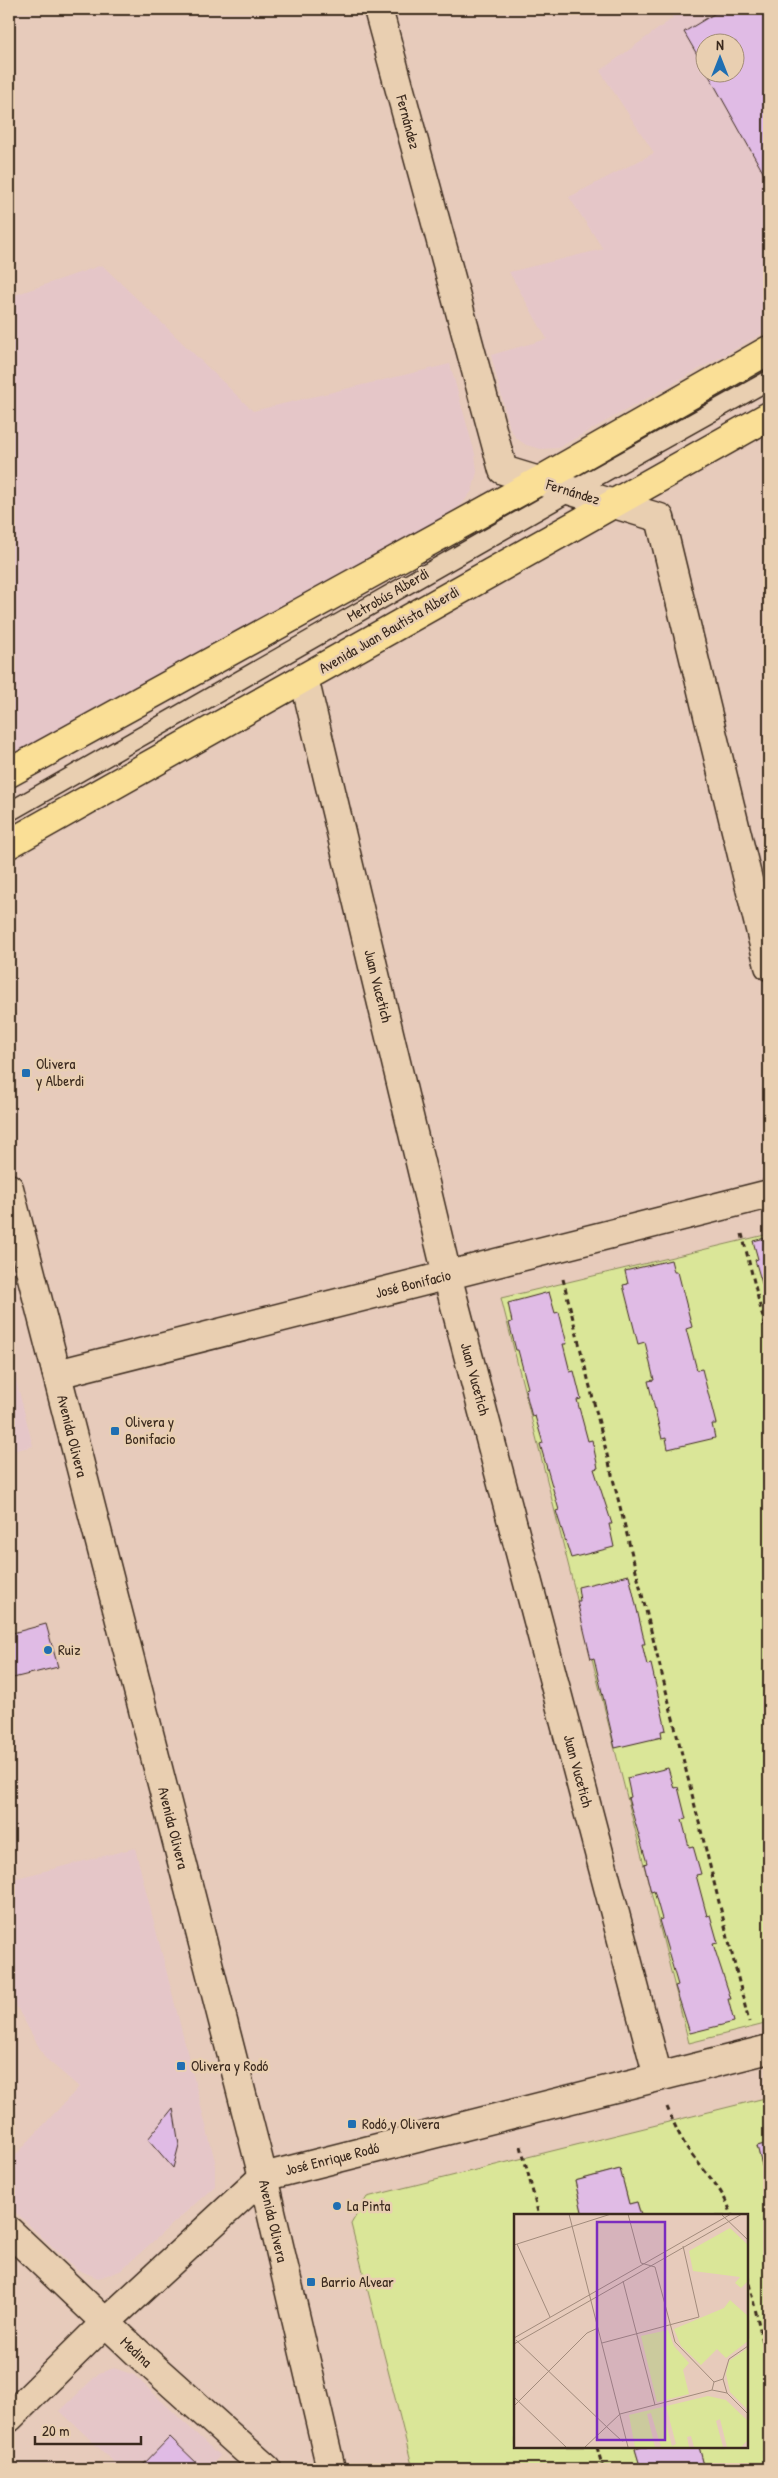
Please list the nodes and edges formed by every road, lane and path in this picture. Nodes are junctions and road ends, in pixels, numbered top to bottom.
1 (378, 9) edge
2 (769, 350) edge
3 (769, 380) edge
4 (769, 416) edge
5 (539, 481) junction
6 (571, 491) junction
7 (612, 504) junction
8 (304, 678) junction
9 (9, 773) edge
10 (9, 812) edge
11 (9, 844) edge
12 (769, 966) edge
13 (769, 1194) edge
14 (10, 1198) edge
15 (741, 1228) dead end
16 (562, 1271) dead end
17 (447, 1275) junction
18 (769, 1342) edge
19 (57, 1374) junction
20 (750, 2028) dead end
21 (769, 2049) edge
22 (661, 2088) junction
23 (521, 2145) dead end
24 (263, 2177) junction
25 (538, 2214) edge
26 (731, 2214) edge
27 (9, 2231) edge
28 (748, 2279) edge
29 (106, 2322) junction
30 (769, 2367) edge
31 (9, 2418) edge
32 (597, 2448) edge
33 (267, 2469) edge
34 (331, 2469) edge
35 (603, 2469) edge

1 - 5 street, Fernández
2 - 5 main road
3 - 6 lane, Metrobús Alberdi
4 - 7 main road, Avenida Juan Bautista Alberdi
5 - 6 street, Fernández
5 - 9 main road
6 - 7 street, Fernández
6 - 10 lane, Metrobús Alberdi
7 - 8 main road, Avenida Juan Bautista Alberdi
7 - 12 street, Fernández
8 - 11 main road, Avenida Juan Bautista Alberdi
8 - 17 street, Juan Vucetich
13 - 17 street, José Bonifacio
14 - 19 street, Avenida Olivera
15 - 18 path
16 - 20 path
17 - 19 street, José Bonifacio
17 - 22 street, Juan Vucetich
19 - 24 street, Avenida Olivera
21 - 22 street, José Enrique Rodó
22 - 24 street, José Enrique Rodó
22 - 26 path
23 - 25 path
24 - 29 street, José Enrique Rodó
24 - 34 street, Avenida Olivera
27 - 29 street, Medina
28 - 30 path
29 - 31 street, José Enrique Rodó
29 - 33 street, Medina
32 - 35 path

